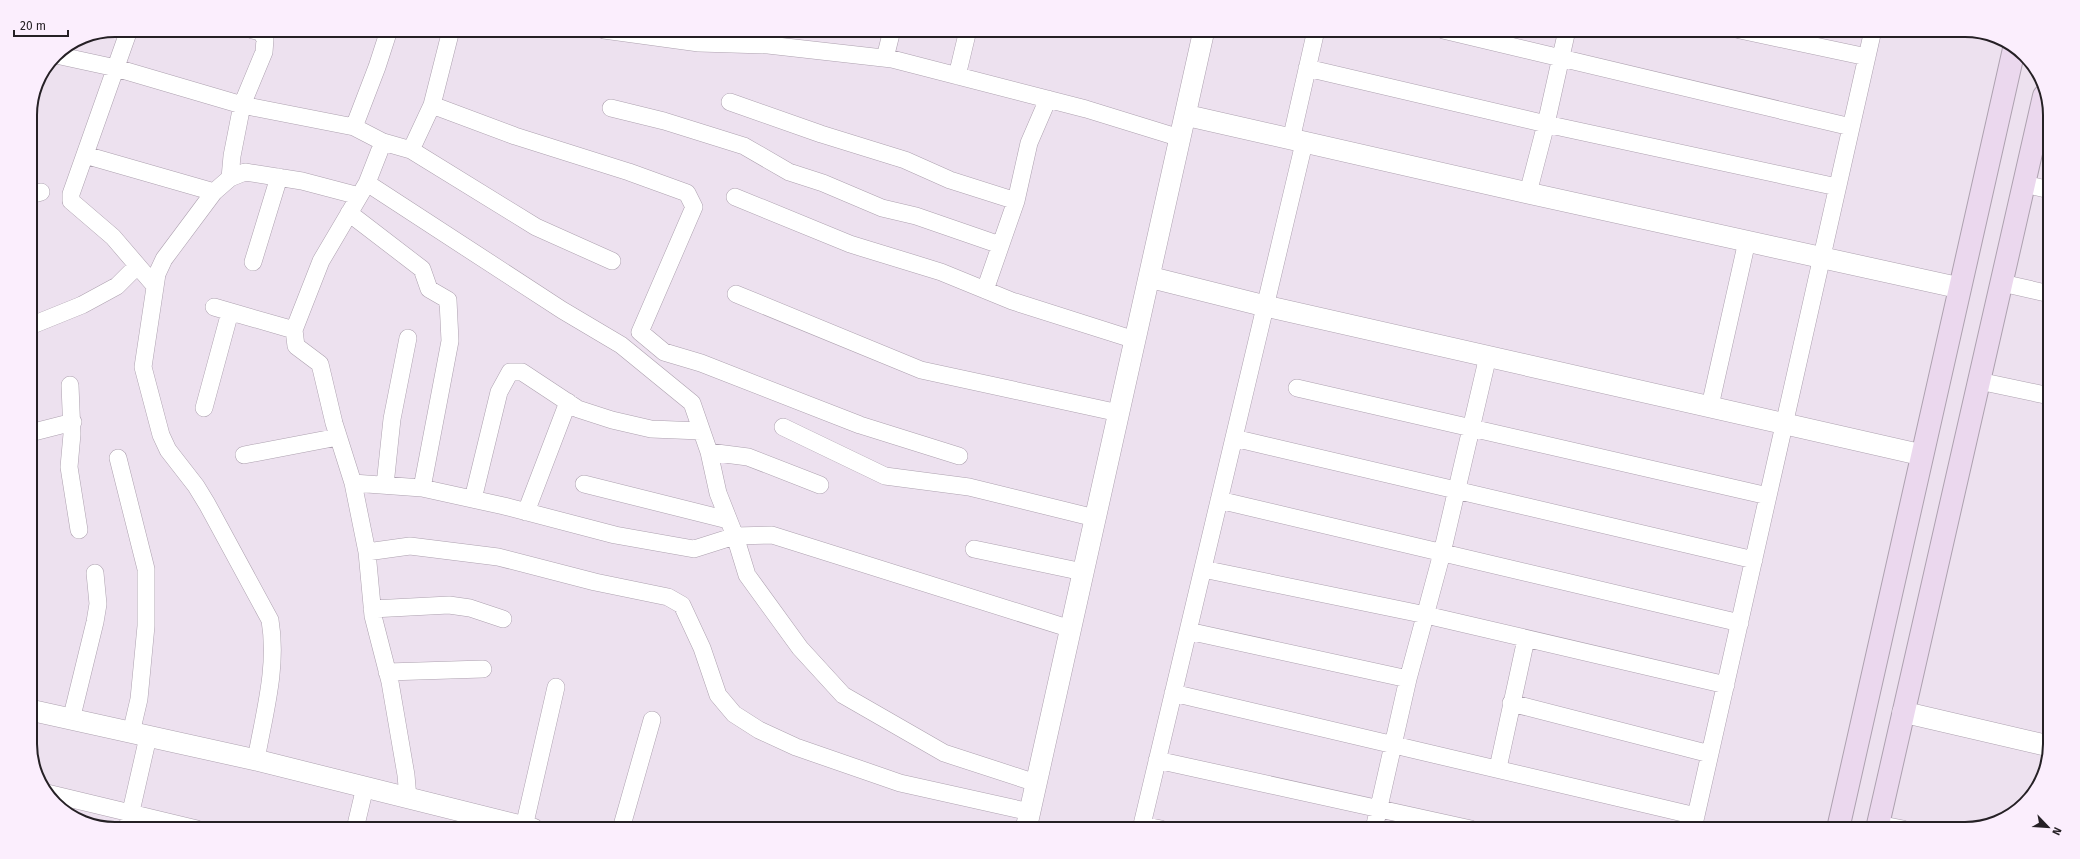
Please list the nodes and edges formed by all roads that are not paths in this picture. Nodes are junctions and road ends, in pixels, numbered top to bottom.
1 (127, 37) edge
2 (264, 37) edge
3 (387, 37) edge
4 (449, 37) edge
5 (655, 37) edge
6 (890, 37) edge
7 (966, 37) edge
8 (1202, 37) edge
9 (1314, 37) edge
10 (1472, 37) edge
11 (1566, 37) edge
12 (1773, 37) edge
13 (1871, 37) edge
14 (2013, 54) edge
15 (63, 57) edge
16 (1867, 57) junction
17 (884, 58) junction
18 (1561, 58) junction
19 (116, 68) junction
20 (1307, 68) junction
21 (957, 76) junction
22 (1048, 99) junction
23 (730, 102) dead end
24 (242, 105) junction
25 (432, 105) junction
26 (2042, 105) edge
27 (611, 108) dead end
28 (1185, 114) junction
29 (1546, 124) junction
30 (354, 127) junction
31 (1851, 127) junction
32 (1180, 138) junction
33 (1298, 141) junction
34 (383, 142) junction
35 (410, 150) junction
36 (85, 155) junction
37 (279, 177) junction
38 (230, 178) junction
39 (2024, 184) junction
40 (1837, 187) junction
41 (2043, 188) edge
42 (363, 189) junction
43 (214, 192) junction
44 (1528, 193) junction
45 (735, 197) dead end
46 (1016, 201) junction
47 (349, 213) junction
48 (1747, 241) junction
49 (1000, 245) junction
50 (1822, 257) junction
51 (612, 261) dead end
52 (253, 262) dead end
53 (137, 266) junction
54 (1149, 277) junction
55 (2002, 283) junction
56 (155, 286) junction
57 (1960, 288) junction
58 (985, 290) junction
59 (2043, 292) edge
60 (736, 294) dead end
61 (1265, 306) junction
62 (214, 307) dead end
63 (230, 312) junction
64 (37, 323) edge
65 (294, 330) junction
66 (408, 338) dead end
67 (1135, 340) junction
68 (1488, 356) junction
69 (1979, 381) junction
70 (70, 385) dead end
71 (1298, 388) dead end
72 (2043, 395) edge
73 (568, 402) junction
74 (1710, 406) junction
75 (204, 408) dead end
76 (1119, 413) junction
77 (72, 422) junction
78 (1784, 423) junction
79 (783, 427) dead end
80 (1471, 428) junction
81 (37, 431) edge
82 (701, 432) junction
83 (338, 437) junction
84 (1234, 438) junction
85 (709, 452) junction
86 (244, 455) dead end
87 (1922, 455) junction
88 (959, 456) dead end
89 (118, 458) dead end
90 (353, 483) junction
91 (584, 484) dead end
92 (386, 485) junction
93 (820, 485) dead end
94 (422, 488) junction
95 (1456, 491) junction
96 (1768, 496) junction
97 (473, 499) junction
98 (1219, 500) junction
99 (526, 512) junction
100 (1095, 518) junction
101 (728, 520) junction
102 (79, 530) dead end
103 (735, 536) junction
104 (974, 549) dead end
105 (367, 552) junction
106 (1442, 552) junction
107 (1754, 560) junction
108 (1203, 569) junction
109 (1083, 572) junction
110 (95, 573) dead end
111 (372, 609) junction
112 (1426, 615) junction
113 (503, 619) dead end
114 (1740, 623) junction
115 (1071, 629) junction
116 (1188, 631) junction
117 (1526, 639) junction
118 (484, 669) dead end
119 (387, 672) junction
120 (1408, 679) junction
121 (1726, 685) junction
122 (556, 686) dead end
123 (1173, 693) junction
124 (1511, 703) junction
125 (37, 712) edge
126 (1903, 712) junction
127 (71, 720) junction
128 (652, 720) dead end
129 (140, 735) junction
130 (1393, 745) junction
131 (2043, 745) edge
132 (1710, 754) junction
133 (256, 760) junction
134 (1157, 760) junction
135 (1498, 768) junction
136 (1036, 783) junction
137 (364, 787) junction
138 (58, 797) edge
139 (408, 798) junction
140 (1378, 808) junction
141 (1028, 820) edge
142 (129, 821) edge
143 (356, 822) edge
144 (504, 822) edge
145 (529, 822) edge
146 (624, 822) edge
147 (1142, 822) edge
148 (1375, 822) edge
149 (1440, 822) edge
150 (1695, 822) edge
151 (1840, 822) edge
152 (1878, 822) edge

1 - 19 street
2 - 24 street
3 - 30 street
4 - 25 street
5 - 17 street
6 - 17 street
7 - 21 street
8 - 28 street
9 - 20 street
10 - 18 street
11 - 18 street
12 - 16 street
13 - 16 street
14 - 57 main road
15 - 19 street
16 - 31 street
17 - 21 street
18 - 29 street
18 - 31 street
19 - 24 street
19 - 36 street
20 - 29 street
20 - 33 street
21 - 22 street
22 - 32 street
22 - 46 street
23 - 46 street
24 - 30 street
24 - 38 street
25 - 35 street
25 - 88 street
26 - 39 main road
27 - 49 street
28 - 32 street
28 - 33 street
29 - 40 street
29 - 44 street
30 - 34 street
31 - 40 street
32 - 54 street
33 - 44 street
33 - 61 street
34 - 35 street
34 - 42 street
35 - 51 street
36 - 43 street
36 - 53 street
37 - 38 street
37 - 42 street
37 - 52 street
38 - 43 street
39 - 41 street
39 - 55 main road
40 - 50 street
42 - 47 street
42 - 82 street
43 - 56 street
44 - 48 street
45 - 58 street
46 - 49 street
47 - 65 street
47 - 94 street
48 - 50 street
48 - 74 street
49 - 58 street
50 - 57 street
50 - 78 street
53 - 56 street
53 - 64 street
54 - 61 street
54 - 67 street
55 - 59 street
55 - 69 main road
56 - 133 street
57 - 87 main road
58 - 67 street
60 - 76 street
61 - 68 street
61 - 84 street
62 - 63 street
63 - 65 street
63 - 75 street
65 - 83 street
66 - 92 street
67 - 76 street
68 - 74 street
68 - 80 street
69 - 72 street
69 - 126 main road
70 - 77 street
71 - 80 street
73 - 82 street
73 - 97 street
73 - 99 street
74 - 78 street
76 - 100 street
77 - 81 street
77 - 102 street
78 - 87 street
78 - 96 street
79 - 100 street
80 - 95 street
80 - 96 street
82 - 85 street
83 - 86 street
83 - 90 street
84 - 95 street
84 - 98 street
85 - 93 street
85 - 101 street
87 - 151 main road
89 - 129 street
90 - 92 street
90 - 105 street
91 - 101 street
92 - 94 street
94 - 97 street
95 - 106 street
95 - 107 street
96 - 107 street
97 - 99 street
98 - 106 street
98 - 108 street
99 - 103 street
100 - 109 street
101 - 103 street
103 - 115 street
103 - 136 street
104 - 109 street
105 - 111 street
105 - 141 street
106 - 112 street
106 - 114 street
107 - 114 street
108 - 112 street
108 - 116 street
109 - 115 street
110 - 127 street
111 - 113 street
111 - 119 street
112 - 117 street
112 - 120 street
114 - 121 street
115 - 136 street
116 - 120 street
116 - 123 street
117 - 121 street
117 - 124 street
118 - 119 street
119 - 139 street
120 - 130 street
121 - 132 street
122 - 145 street
123 - 130 street
123 - 134 street
124 - 132 street
124 - 135 street
125 - 127 street
126 - 131 street
126 - 152 main road
127 - 129 street
128 - 146 street
129 - 133 street
129 - 142 street
130 - 135 street
130 - 140 street
132 - 150 street
133 - 137 street
134 - 140 street
134 - 147 street
135 - 150 street
136 - 141 street
137 - 139 street
137 - 143 street
138 - 142 street
139 - 144 street
140 - 148 street
140 - 149 street

